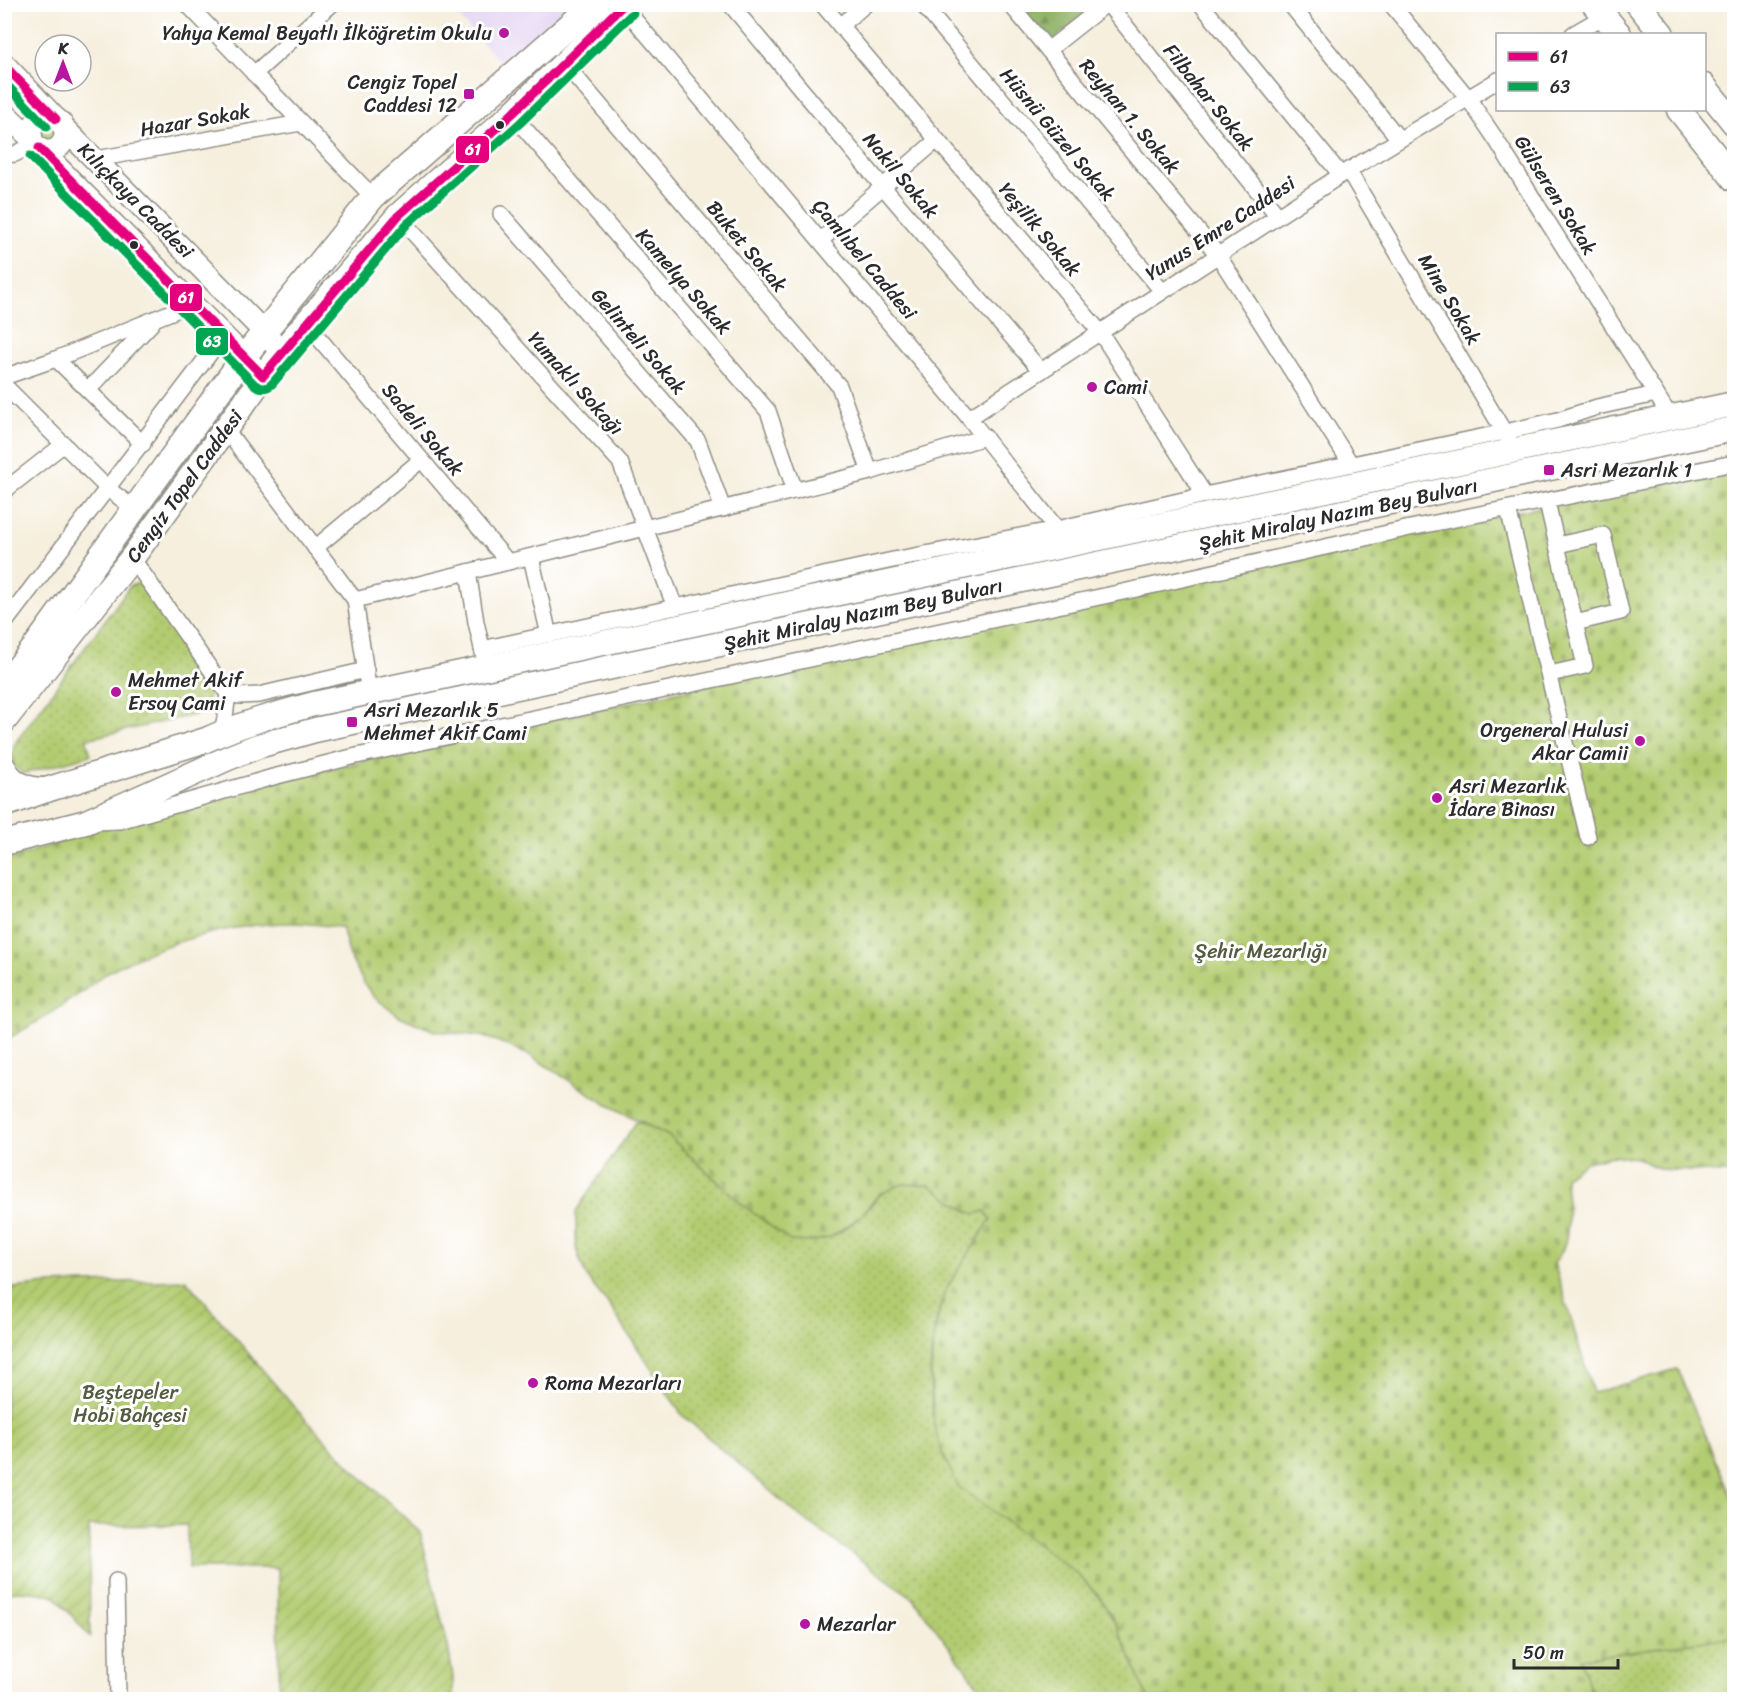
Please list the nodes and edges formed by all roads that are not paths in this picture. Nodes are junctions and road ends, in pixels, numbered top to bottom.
1 (187, 4) edge
2 (332, 4) edge
3 (594, 4) edge
4 (730, 4) edge
5 (822, 4) edge
6 (866, 4) edge
7 (922, 4) edge
8 (1010, 4) edge
9 (1107, 4) edge
10 (1201, 4) edge
11 (1290, 4) edge
12 (1391, 4) edge
13 (1638, 4) edge
14 (624, 5) edge
15 (1605, 18) edge
16 (840, 26) junction
17 (1575, 33) edge
18 (1661, 33) edge
19 (1048, 50) junction
20 (564, 63) junction
21 (4, 64) edge
22 (254, 74) junction
23 (1496, 81) edge
24 (1706, 88) edge
25 (1468, 98) junction
26 (1680, 111) edge
27 (512, 114) junction
28 (8, 120) edge
29 (60, 123) junction
30 (301, 123) junction
31 (1734, 123) edge
32 (1399, 139) junction
33 (937, 140) junction
34 (35, 144) junction
35 (4, 155) edge
36 (96, 159) junction
37 (1345, 173) junction
38 (1734, 179) edge
39 (883, 187) junction
40 (373, 197) junction
41 (501, 214) dead end
42 (398, 216) junction
43 (1278, 216) junction
44 (821, 240) junction
45 (1218, 255) junction
46 (1162, 291) junction
47 (191, 304) junction
48 (157, 317) junction
49 (306, 323) junction
50 (264, 332) junction
51 (1100, 332) junction
52 (211, 352) dead end
53 (281, 352) junction
54 (244, 357) junction
55 (56, 359) junction
56 (1041, 370) junction
57 (263, 376) junction
58 (4, 377) edge
59 (4, 385) edge
60 (88, 390) junction
61 (1656, 394) junction
62 (1734, 405) edge
63 (969, 418) junction
64 (1671, 418) junction
65 (1734, 429) edge
66 (226, 430) junction
67 (985, 437) junction
68 (1510, 441) junction
69 (64, 444) junction
70 (143, 444) junction
71 (421, 460) junction
72 (1734, 463) edge
73 (1351, 464) junction
74 (870, 472) junction
75 (108, 489) junction
76 (4, 491) edge
77 (795, 491) junction
78 (1206, 495) junction
79 (1547, 502) junction
80 (135, 509) junction
81 (723, 509) junction
82 (1508, 509) junction
83 (646, 528) junction
84 (1063, 536) junction
85 (1557, 545) junction
86 (315, 548) junction
87 (531, 557) junction
88 (132, 558) junction
89 (508, 562) junction
90 (468, 572) junction
91 (355, 600) junction
92 (675, 607) junction
93 (6, 620) edge
94 (1575, 623) junction
95 (549, 635) junction
96 (484, 659) junction
97 (1550, 674) junction
98 (368, 682) junction
99 (228, 694) junction
100 (8, 704) edge
101 (223, 732) junction
102 (4, 741) edge
103 (4, 768) edge
104 (46, 790) junction
105 (4, 805) edge
106 (86, 822) junction
107 (1588, 837) dead end
108 (4, 843) edge
109 (116, 1581) dead end
110 (118, 1700) edge

1 - 22 street
2 - 22 street
3 - 40 main road, Cengiz Topel Caddesi
4 - 39 street, Nakil Sokak
5 - 16 street, Yeşilik Sokak
6 - 16 street
7 - 46 street, Hüsnü Güzel Sokak
8 - 19 street, Reyhan 1. Sokak
9 - 19 street
9 - 43 street, Filbahar Sokak
10 - 37 street, Mine Sokak
11 - 32 street
12 - 25 street, Gülseren Sokak
13 - 18 main road
14 - 20 main road, Cengiz Topel Caddesi
14 - 44 street, Çamlıbel Caddesi
15 - 17 street
16 - 33 street, Yeşilik Sokak
19 - 45 street, Reyhan 1. Sokak
20 - 27 main road, Cengiz Topel Caddesi
20 - 74 street, Buket Sokak
21 - 29 street, Kılıçkaya Caddesi
22 - 30 street
23 - 25 street, Yunus Emre Caddesi
24 - 31 main road
25 - 32 street, Yunus Emre Caddesi
25 - 61 street, Gülseren Sokak
26 - 38 main road
27 - 42 main road, Cengiz Topel Caddesi
27 - 77 street, Kamelya Sokak
28 - 34 street, Kılıçkaya Caddesi
29 - 34 street
29 - 36 street, Kılıçkaya Caddesi
30 - 36 street, Hazar Sokak
30 - 40 street
32 - 37 street, Yunus Emre Caddesi
33 - 39 street
33 - 51 street, Yeşilik Sokak
34 - 35 street
34 - 47 street, Kılıçkaya Caddesi
36 - 50 street, Kılıçkaya Caddesi
37 - 43 street, Yunus Emre Caddesi
37 - 68 street, Mine Sokak
39 - 44 street
39 - 56 street, Nakil Sokak
40 - 50 main road, Cengiz Topel Caddesi
41 - 81 street, Gelinteli Sokak
42 - 49 main road, Cengiz Topel Caddesi
42 - 83 street, Yumaklı Sokağı
43 - 45 street, Yunus Emre Caddesi
44 - 63 street, Çamlıbel Caddesi
45 - 46 street, Yunus Emre Caddesi
45 - 73 street, Reyhan 1. Sokak
46 - 51 street, Yunus Emre Caddesi
47 - 48 street
47 - 54 street, Kılıçkaya Caddesi
48 - 55 street
48 - 60 street
49 - 53 main road, Cengiz Topel Caddesi
49 - 71 street, Sadeli Sokak
50 - 53 street, Kılıçkaya Caddesi
50 - 54 main road, Cengiz Topel Caddesi
51 - 56 street, Yunus Emre Caddesi
51 - 78 street, Yeşilik Sokak
52 - 70 street
53 - 57 main road, Cengiz Topel Caddesi
54 - 57 street, Kılıçkaya Caddesi
54 - 80 main road, Cengiz Topel Caddesi
55 - 58 street
55 - 60 street
56 - 63 street, Yunus Emre Caddesi
57 - 66 main road, Cengiz Topel Caddesi
59 - 69 street
60 - 70 street
61 - 64 street, Gülseren Sokak
61 - 68 street
62 - 64 main road, Şehit Miralay Nazım Bey Bulvarı
63 - 67 street, Çamlıbel Caddesi
64 - 68 main road, Şehit Miralay Nazım Bey Bulvarı
65 - 106 main road, Şehit Miralay Nazım Bey Bulvarı
66 - 86 street
66 - 88 main road, Cengiz Topel Caddesi
67 - 74 street
67 - 84 street, Çamlıbel Caddesi
68 - 73 street
68 - 84 main road, Şehit Miralay Nazım Bey Bulvarı
69 - 75 street
69 - 76 street
70 - 75 street
71 - 86 street
71 - 89 street, Sadeli Sokak
72 - 79 street
73 - 78 street
74 - 77 street
75 - 80 street
75 - 93 street
77 - 81 street
78 - 84 street
79 - 82 street
79 - 85 street
80 - 100 main road, Cengiz Topel Caddesi
81 - 83 street
82 - 97 street
82 - 106 street
83 - 87 street
83 - 92 street, Yumaklı Sokağı
84 - 92 street
84 - 96 main road, Şehit Miralay Nazım Bey Bulvarı
85 - 94 street
85 - 94 street
86 - 91 street
87 - 89 street
87 - 95 street
88 - 99 street
88 - 100 main road, Cengiz Topel Caddesi
89 - 90 street
90 - 91 street
90 - 96 street
91 - 98 street
92 - 95 street
94 - 97 street
95 - 96 street
96 - 98 main road, Şehit Miralay Nazım Bey Bulvarı
97 - 107 street
98 - 99 street
98 - 101 main road, Şehit Miralay Nazım Bey Bulvarı
99 - 101 street
100 - 102 main road
101 - 104 main road, Şehit Miralay Nazım Bey Bulvarı
103 - 104 main road
104 - 105 main road, Şehit Miralay Nazım Bey Bulvarı
106 - 108 main road, Şehit Miralay Nazım Bey Bulvarı
109 - 110 street

